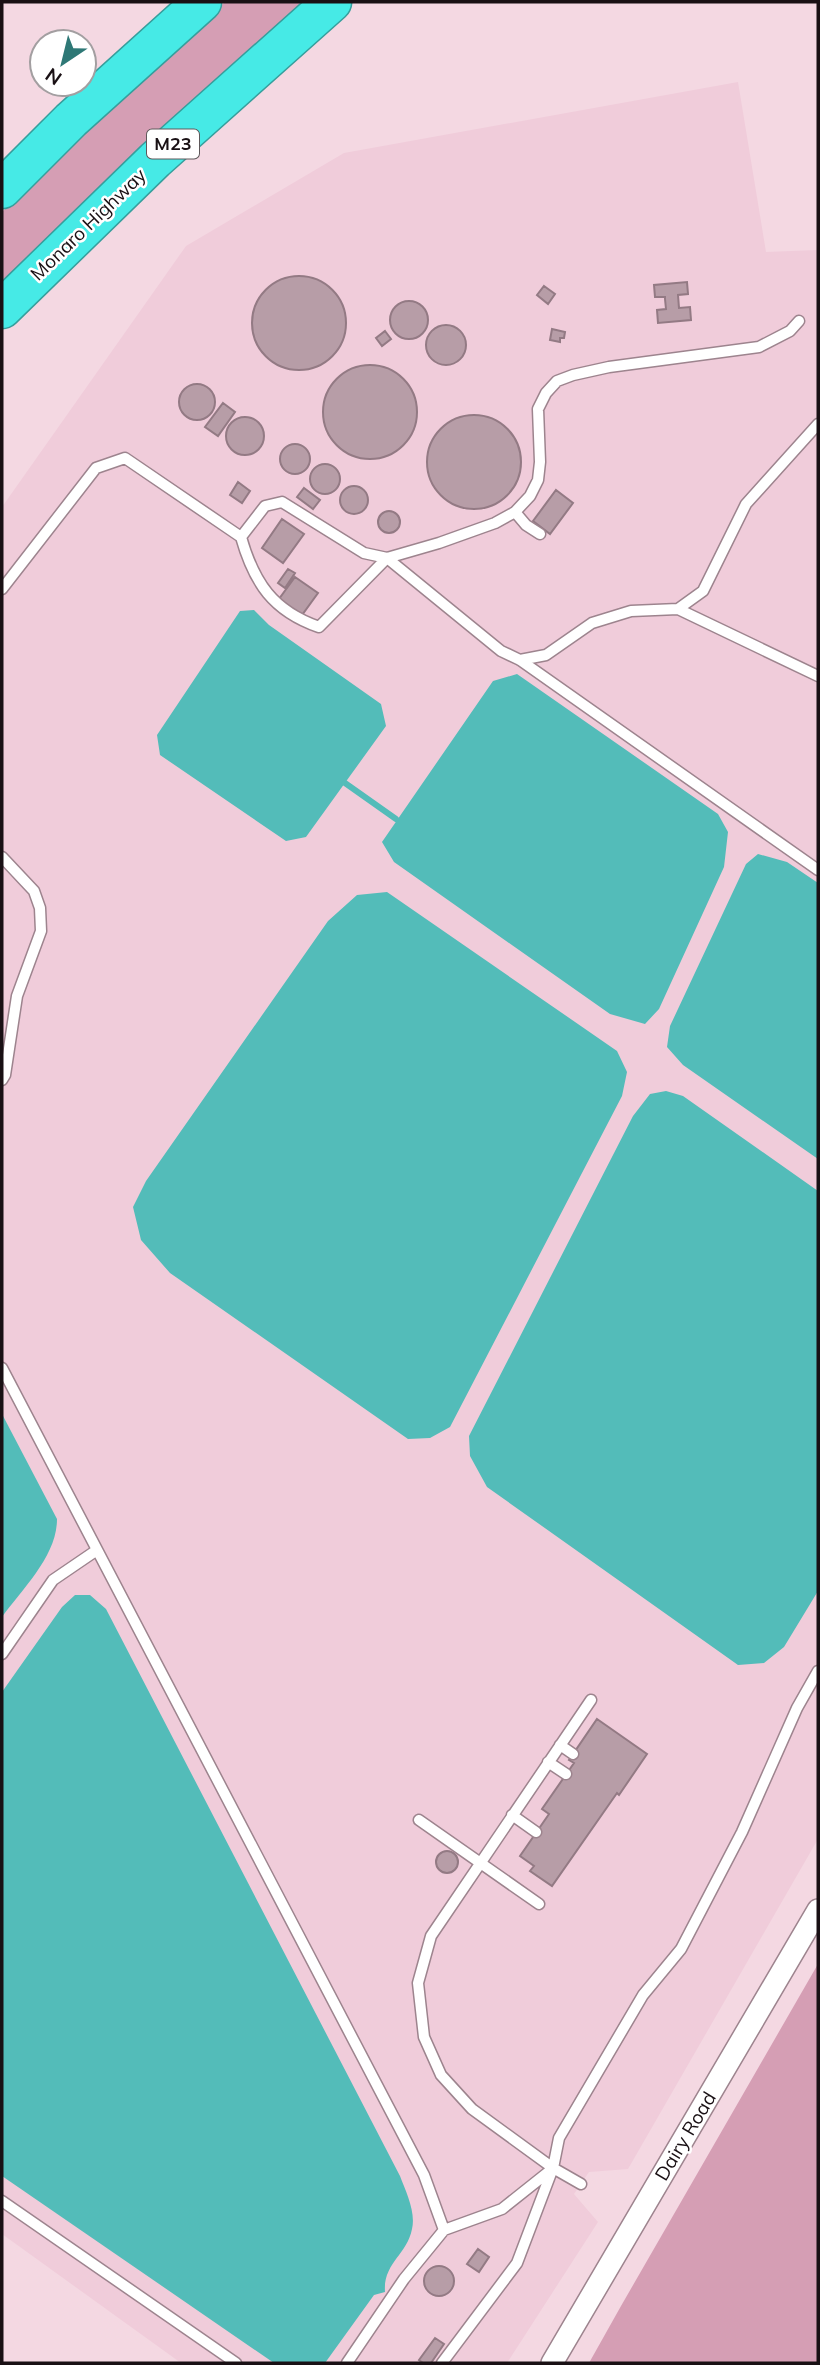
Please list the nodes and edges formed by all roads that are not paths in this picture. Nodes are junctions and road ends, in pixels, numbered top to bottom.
1 (202, 2) edge
2 (332, 2) edge
3 (2, 188) edge
4 (2, 309) edge
5 (800, 321) dead end
6 (818, 424) edge
7 (515, 512) junction
8 (540, 534) dead end
9 (241, 537) junction
10 (387, 558) junction
11 (2, 589) edge
12 (678, 609) junction
13 (520, 660) junction
14 (818, 676) edge
15 (2, 857) edge
16 (818, 870) edge
17 (2, 1080) edge
18 (2, 1368) edge
19 (97, 1550) junction
20 (2, 1654) edge
21 (818, 1671) edge
22 (591, 1700) dead end
23 (560, 1745) junction
24 (573, 1754) dead end
25 (548, 1762) junction
26 (566, 1774) dead end
27 (512, 1815) junction
28 (419, 1820) dead end
29 (536, 1832) dead end
30 (479, 1862) junction
31 (539, 1904) dead end
32 (818, 1910) edge
33 (553, 2168) junction
34 (581, 2184) dead end
35 (2, 2202) edge
36 (444, 2230) junction
37 (236, 2363) edge
38 (347, 2363) edge
39 (442, 2363) edge
40 (552, 2363) edge

1 - 3 highway
2 - 4 highway, Monaro Highway / M23
5 - 7 lane
6 - 12 lane
7 - 8 lane
7 - 10 lane
9 - 10 lane
9 - 10 lane
9 - 11 lane
10 - 13 lane
12 - 13 lane
12 - 14 lane
13 - 16 lane
15 - 17 lane
18 - 19 lane
19 - 20 lane
19 - 36 lane
21 - 33 lane
22 - 23 lane
23 - 24 lane
23 - 25 lane
25 - 26 lane
25 - 27 lane
27 - 29 lane
27 - 30 lane
28 - 30 lane
30 - 31 lane
30 - 33 lane
32 - 40 street, Dairy Road
33 - 34 lane
33 - 36 lane
33 - 39 lane
35 - 37 lane
36 - 38 lane

